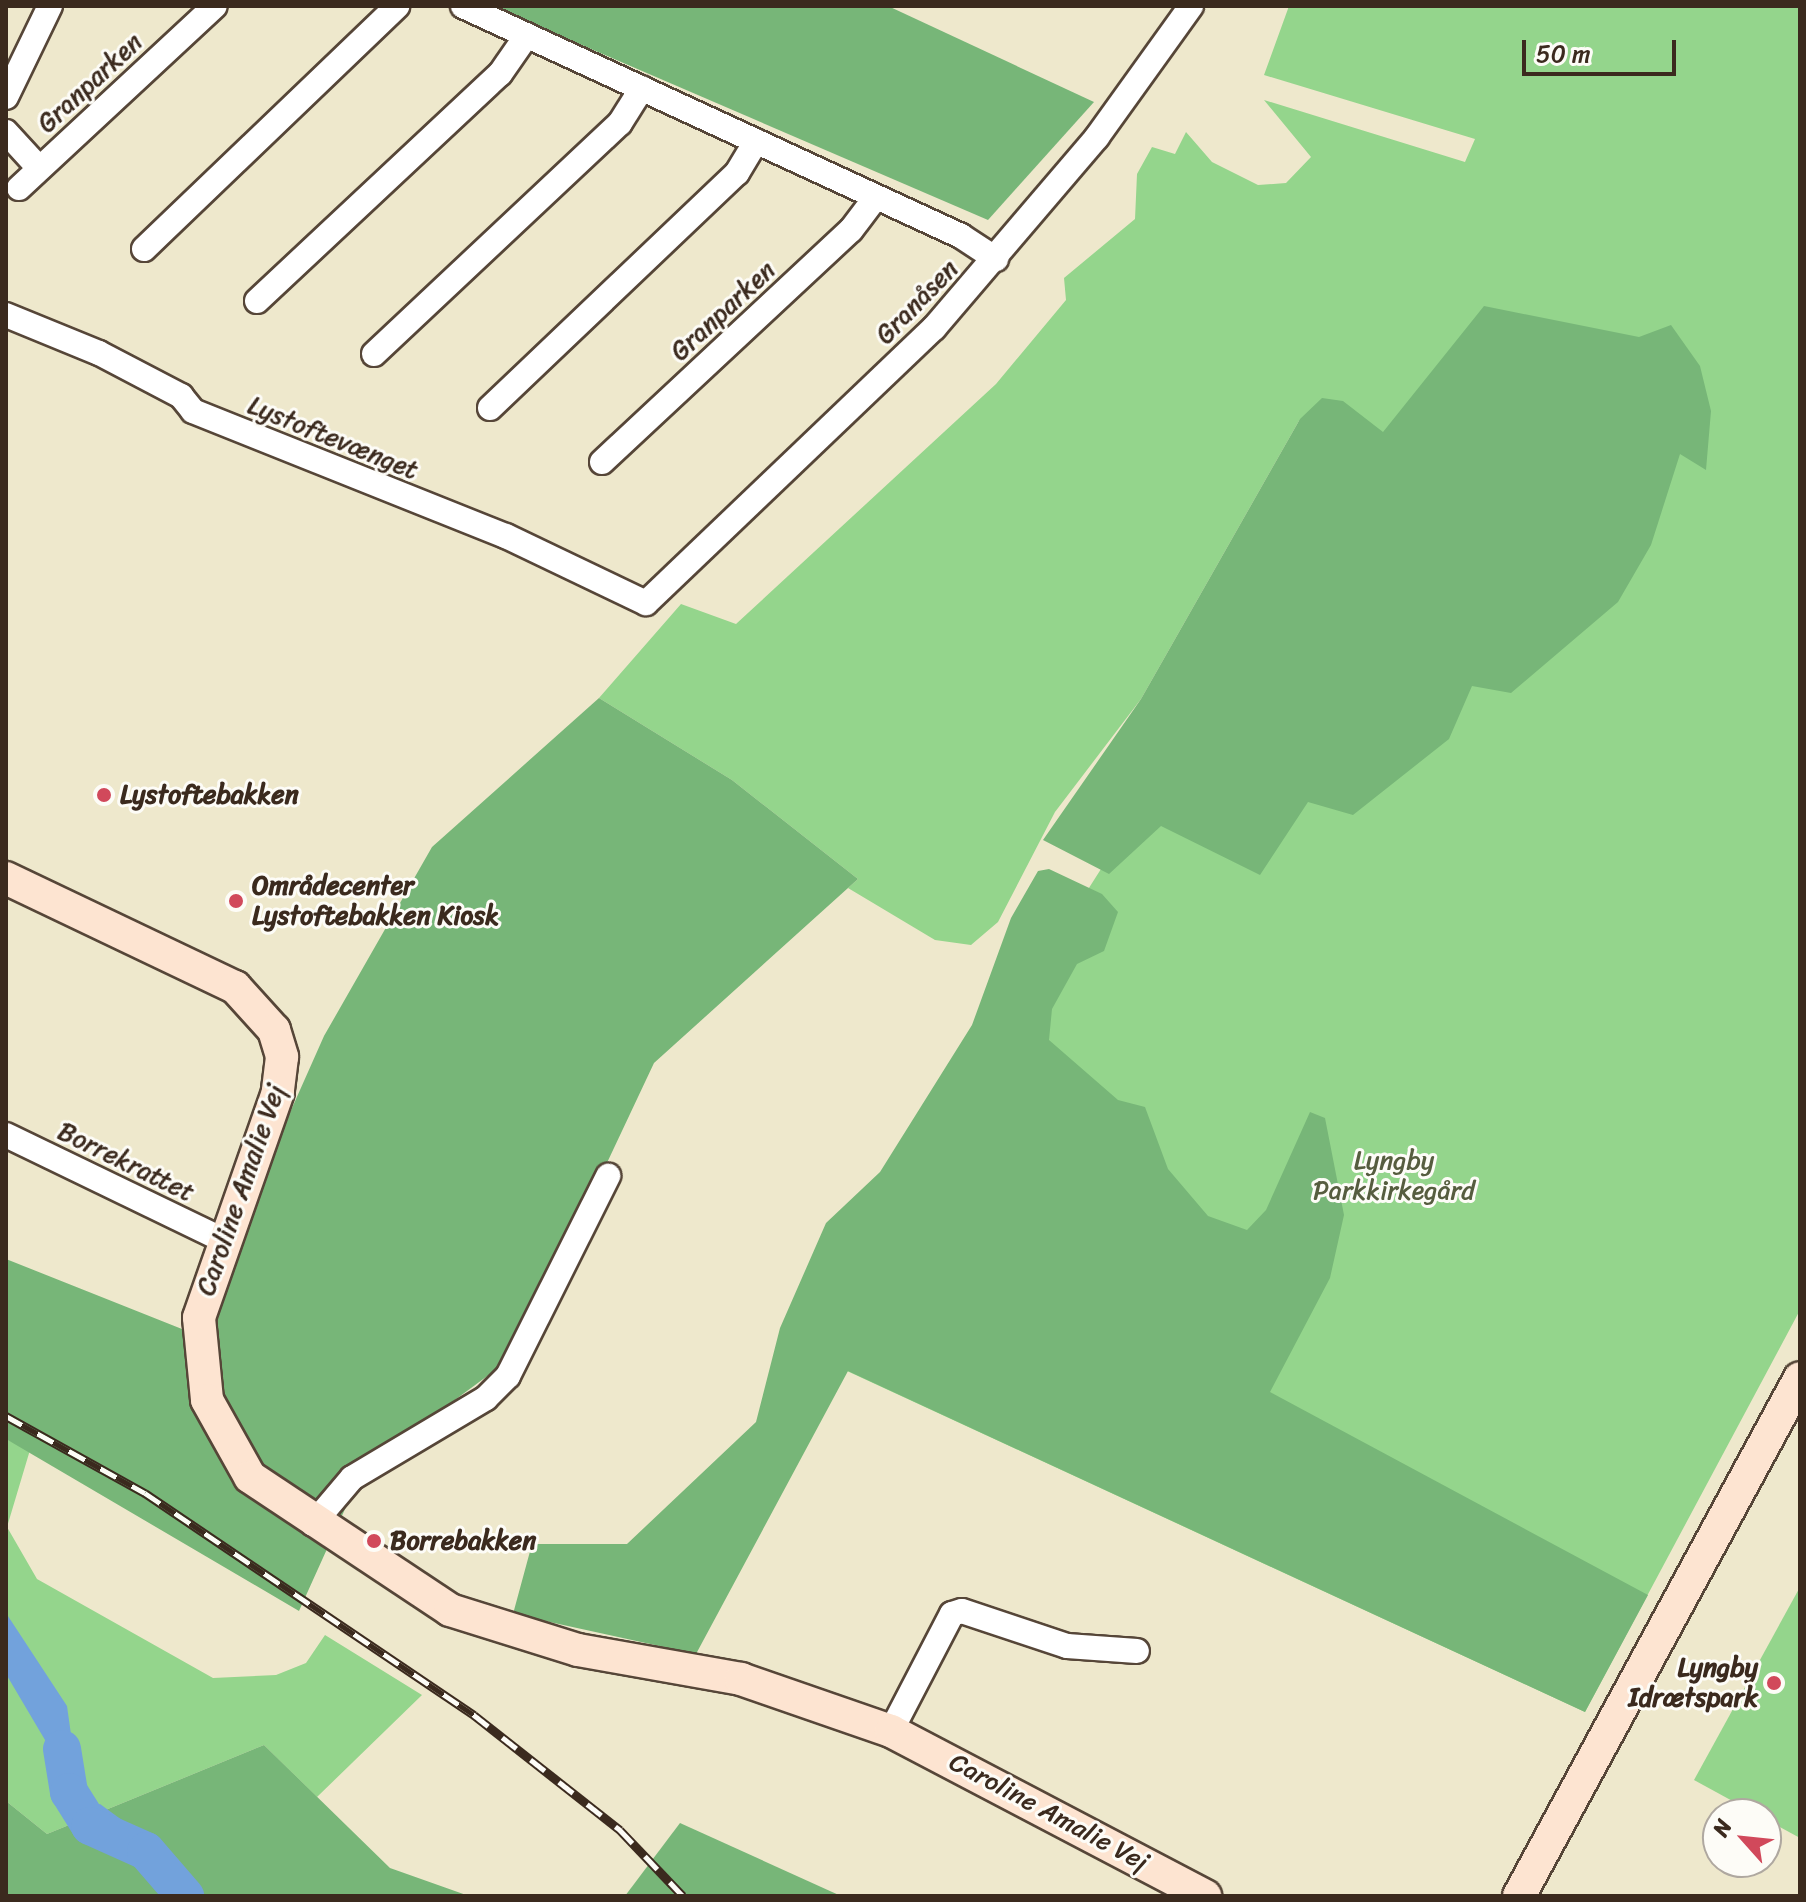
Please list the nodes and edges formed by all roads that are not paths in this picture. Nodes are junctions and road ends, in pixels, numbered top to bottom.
1 (50, 6) edge
2 (215, 6) edge
3 (397, 6) edge
4 (463, 6) edge
5 (1191, 6) edge
6 (527, 35) junction
7 (642, 88) junction
8 (6, 97) edge
9 (6, 132) edge
10 (756, 141) junction
11 (39, 168) junction
12 (19, 188) dead end
13 (876, 197) junction
14 (144, 249) dead end
15 (996, 259) junction
16 (257, 301) dead end
17 (6, 315) edge
18 (374, 354) dead end
19 (490, 408) dead end
20 (602, 462) dead end
21 (646, 603) joint
22 (6, 878) edge
23 (6, 1135) edge
24 (608, 1176) dead end
25 (223, 1240) junction
26 (1800, 1378) edge
27 (313, 1524) junction
28 (1137, 1651) dead end
29 (891, 1731) junction
30 (1205, 1896) edge
31 (1519, 1896) edge

1 - 8 street, Granparken
2 - 11 street, Granparken
3 - 14 street
4 - 6 street
5 - 15 street, Granåsen
6 - 7 street
6 - 16 street
7 - 10 street
7 - 18 street
9 - 11 street, Granparken
10 - 13 street
10 - 19 street
11 - 12 street, Granparken
13 - 15 street
13 - 20 street, Granparken
15 - 21 street, Granåsen
17 - 21 street, Lystoftevænget
22 - 25 street, Caroline Amalie Vej
23 - 25 street, Borrekrattet
24 - 27 street
25 - 27 street, Caroline Amalie Vej
26 - 31 street
27 - 29 street, Caroline Amalie Vej
28 - 29 street
29 - 30 street, Caroline Amalie Vej

